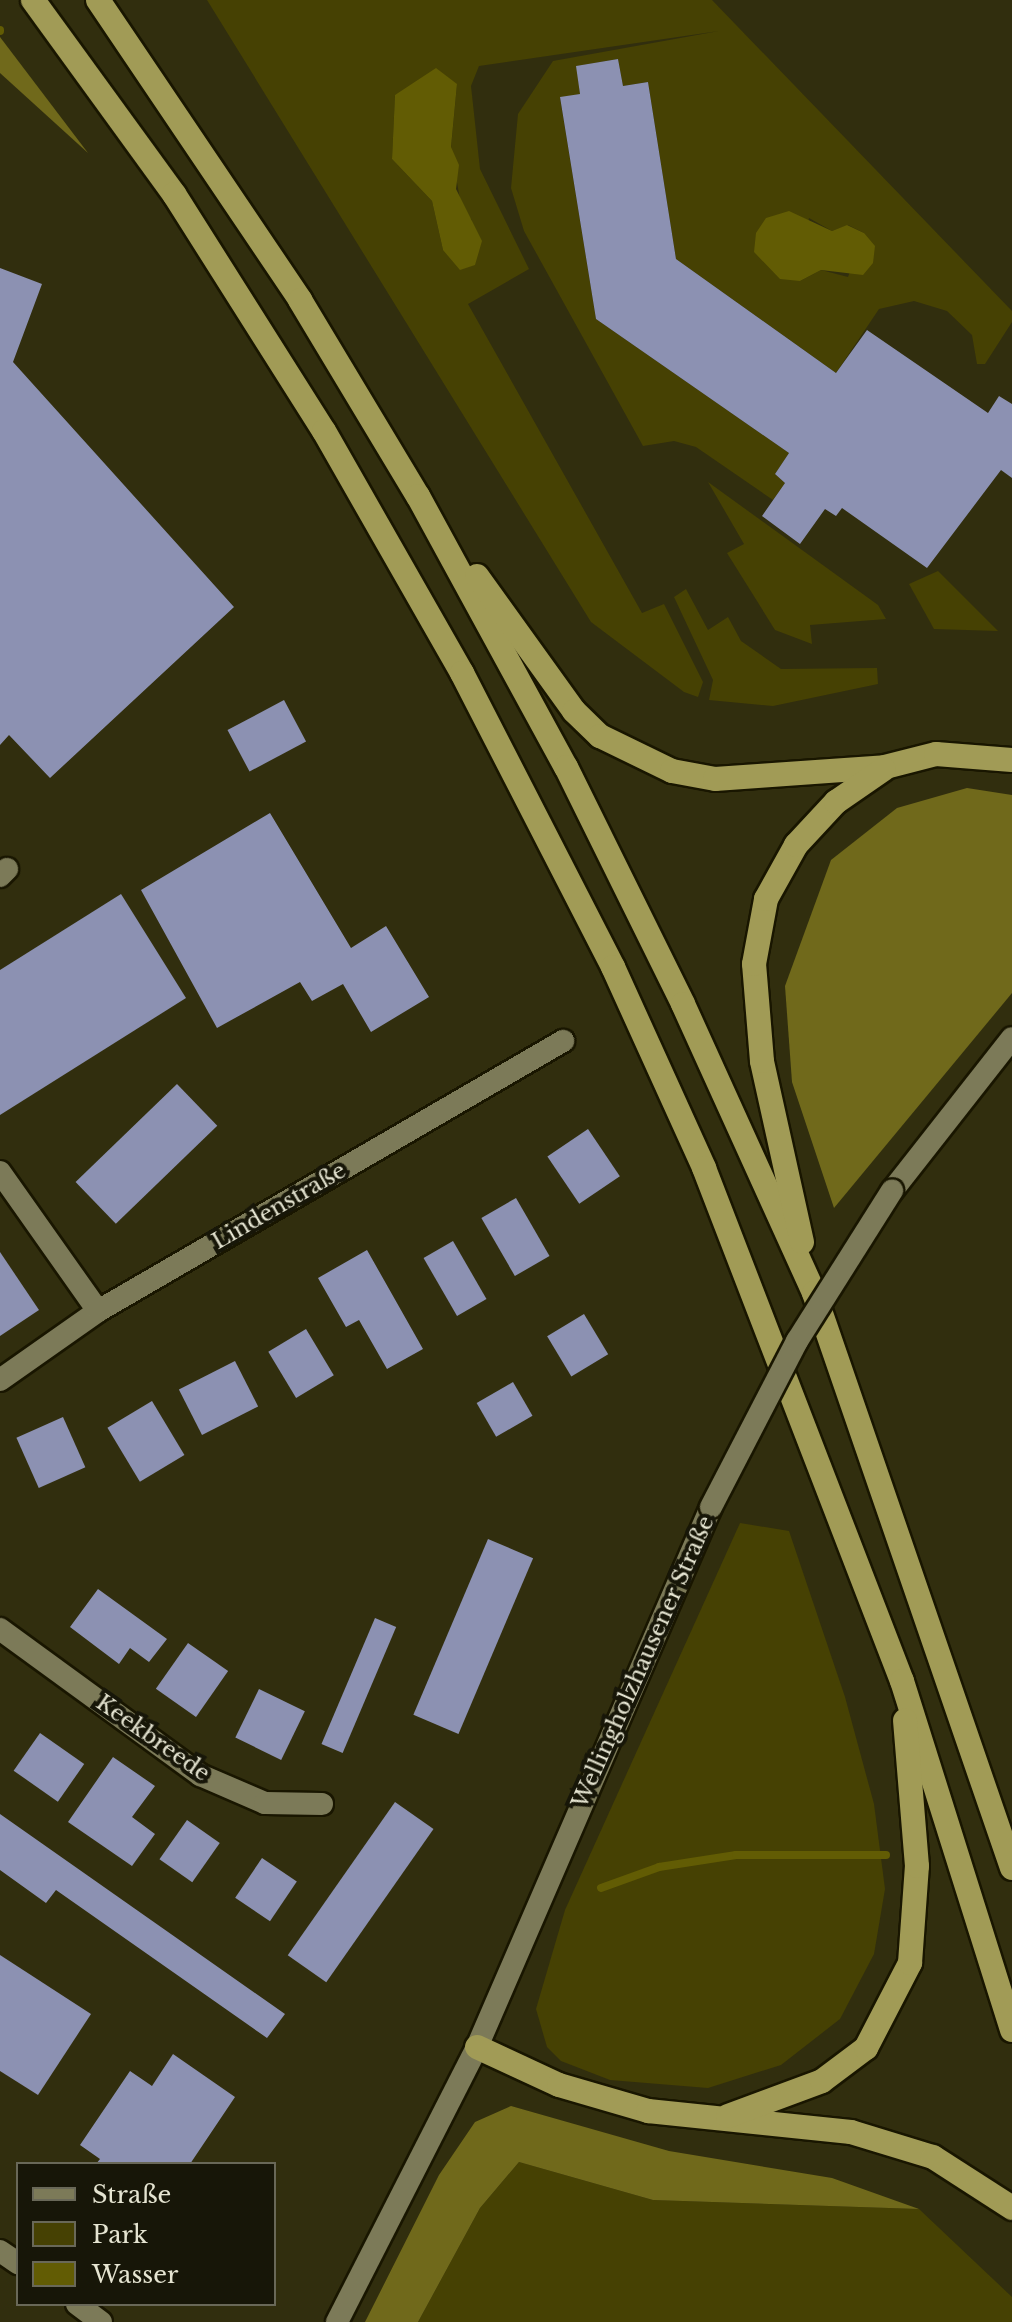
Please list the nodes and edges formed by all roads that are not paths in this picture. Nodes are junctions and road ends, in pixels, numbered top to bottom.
1 (33, 0) edge
2 (98, 0) edge
3 (418, 496) junction
4 (1012, 760) edge
5 (885, 767) junction
6 (1012, 1038) edge
7 (563, 1041) dead end
8 (0, 1172) edge
9 (814, 1293) junction
10 (98, 1311) junction
11 (0, 1380) edge
12 (0, 1629) edge
13 (902, 1681) junction
14 (322, 1804) dead end
15 (1012, 1868) edge
16 (1012, 2030) edge
17 (477, 2047) junction
18 (722, 2118) junction
19 (1012, 2208) edge
20 (80, 2306) edge
21 (101, 2322) edge
22 (337, 2322) edge

1 - 13 highway
2 - 3 highway
3 - 5 highway
3 - 9 highway
4 - 5 highway
5 - 9 highway
6 - 17 main road, Wellingholzhausener Straße, bridge
7 - 10 main road, Lindenstraße
8 - 10 main road
9 - 15 highway
10 - 11 main road, Lindenstraße
12 - 14 main road, Keekbreede
13 - 16 highway
13 - 18 highway
17 - 18 highway
17 - 22 main road, Wellingholzhausener Straße
18 - 19 highway
20 - 21 main road

